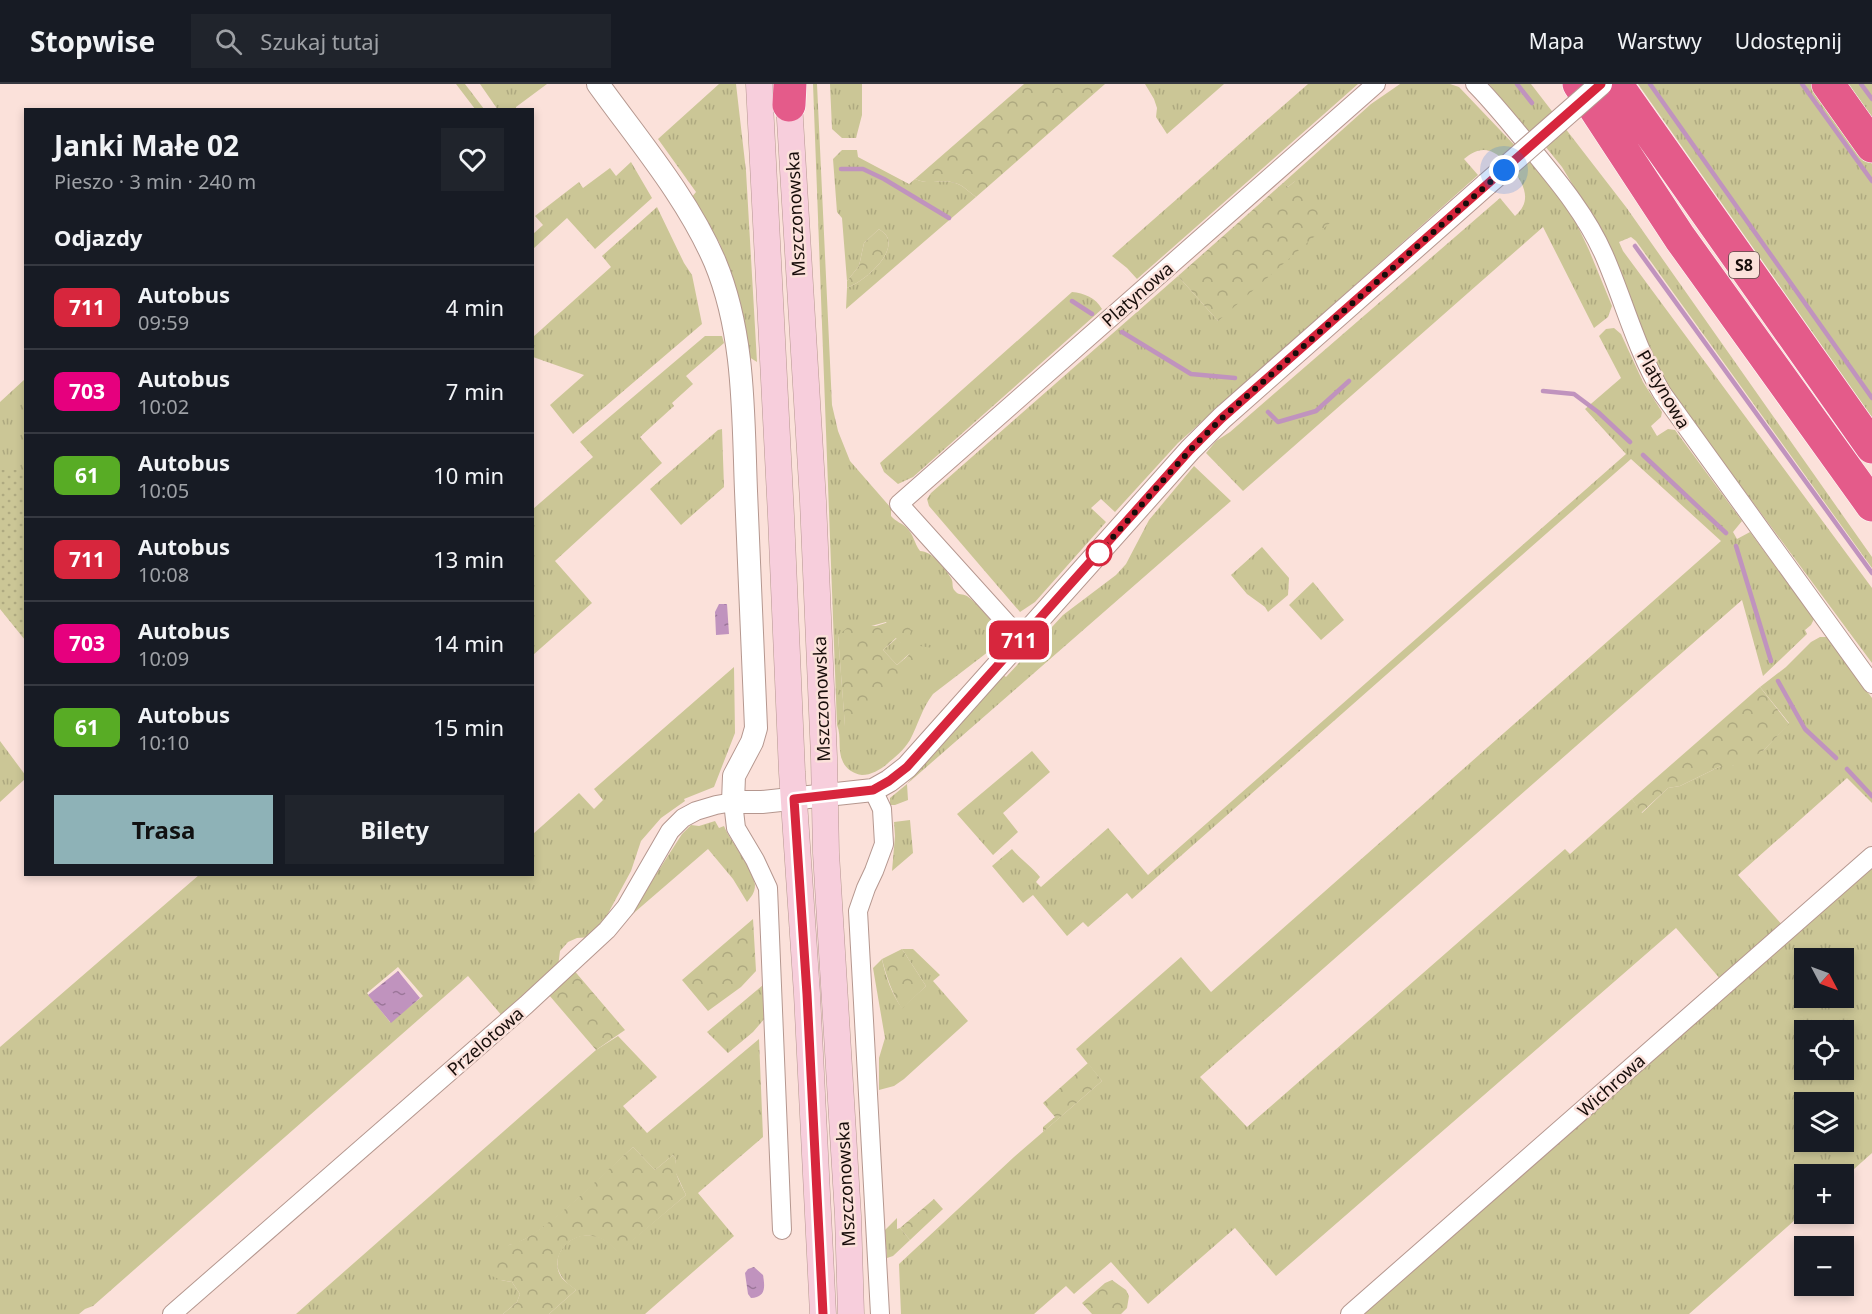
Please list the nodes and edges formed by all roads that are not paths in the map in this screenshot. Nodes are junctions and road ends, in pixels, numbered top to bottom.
1 (598, 84) edge
2 (759, 84) edge
3 (1376, 84) edge
4 (1475, 84) edge
5 (1559, 84) edge
6 (1579, 84) edge
7 (1601, 84) edge
8 (1616, 84) edge
9 (1828, 84) edge
10 (789, 91) edge
11 (1872, 146) edge
12 (1680, 237) junction
13 (1872, 447) edge
14 (1872, 505) edge
15 (1021, 639) junction
16 (1872, 684) edge
17 (873, 790) junction
18 (824, 796) junction
19 (794, 799) junction
20 (733, 802) junction
21 (1872, 855) edge
22 (782, 1230) dead end
23 (172, 1314) edge
24 (823, 1314) edge
25 (851, 1314) edge
26 (880, 1314) edge
27 (1350, 1314) edge

1 - 20 street
2 - 19 main road, Mszczonowska
3 - 15 street, Platynowa
4 - 16 street, Platynowa
5 - 12 highway
6 - 12 highway, S8
7 - 15 street, bridge
8 - 13 highway, S8
9 - 11 highway
10 - 18 main road, Mszczonowska
12 - 14 highway, S8
15 - 17 street
17 - 18 street, Przelotowa
17 - 26 street
18 - 19 street, Przelotowa
18 - 25 main road, Mszczonowska
19 - 20 street, Przelotowa
19 - 24 main road, Mszczonowska
20 - 22 street
20 - 23 street, Przelotowa
21 - 27 street, Wichrowa

